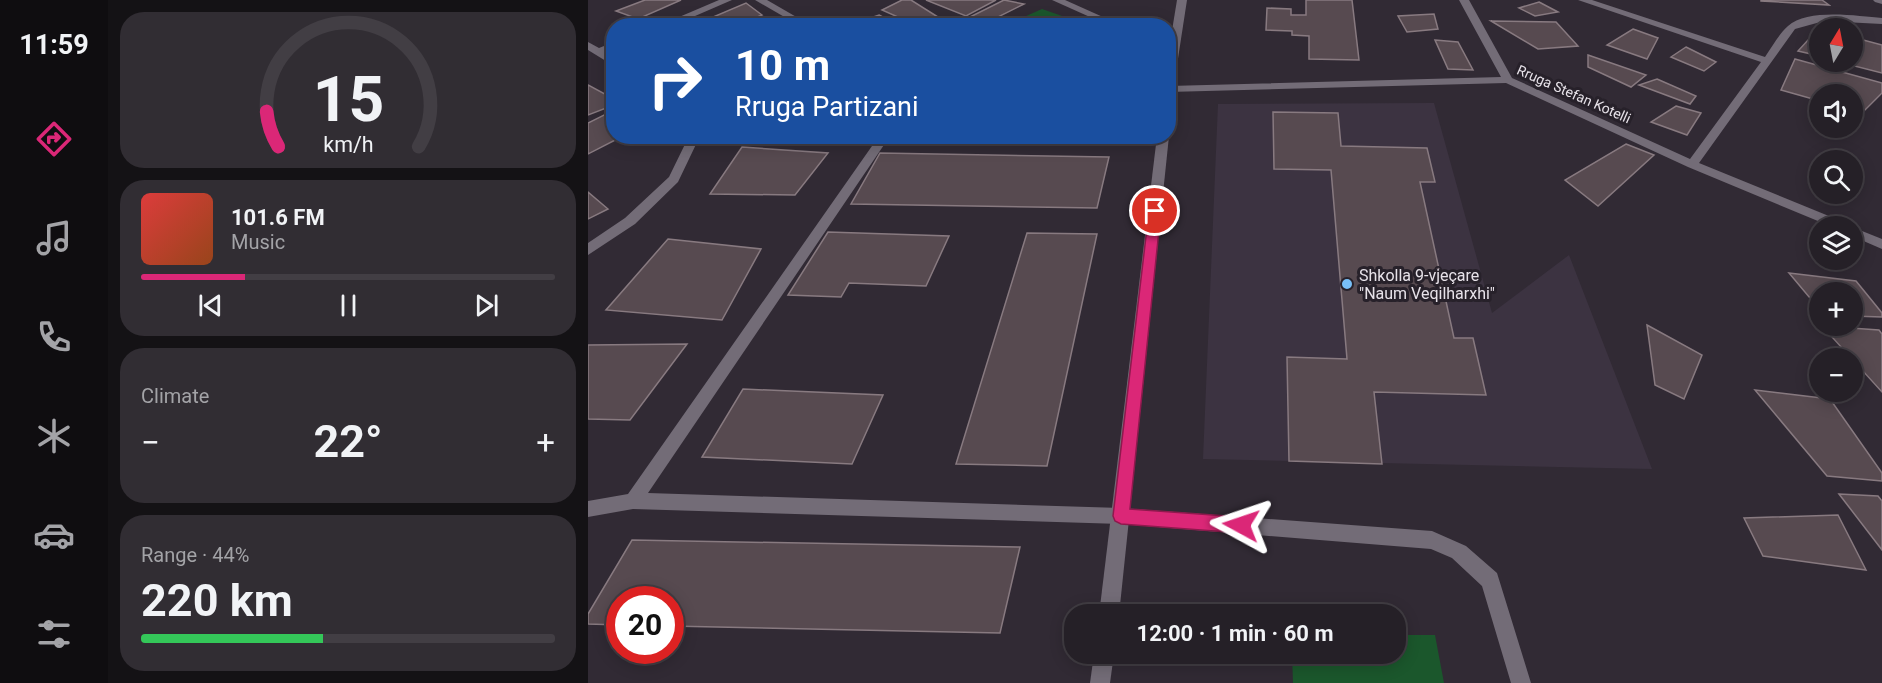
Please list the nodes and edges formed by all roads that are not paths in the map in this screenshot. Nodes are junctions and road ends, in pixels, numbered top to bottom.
1 (728, 0) edge
2 (760, 0) edge
3 (1057, 0) edge
4 (1182, 0) edge
5 (1464, 0) edge
6 (1583, 0) edge
7 (682, 18) edge
8 (793, 18) edge
9 (1100, 18) edge
10 (1882, 21) edge
11 (1176, 26) edge
12 (592, 48) edge
13 (606, 58) edge
14 (1767, 61) junction
15 (1508, 80) junction
16 (1176, 90) edge
17 (691, 144) edge
18 (879, 144) edge
19 (1162, 144) edge
20 (1692, 164) junction
21 (1817, 216) edge
22 (1863, 236) edge
23 (1882, 244) edge
24 (588, 250) edge
25 (633, 501) junction
26 (588, 509) edge
27 (1121, 516) junction
28 (1110, 604) edge
29 (1103, 664) edge
30 (1100, 683) edge
31 (1521, 683) edge

1 - 7 street
2 - 8 street
3 - 9 street
4 - 11 street
5 - 15 street
6 - 14 street
10 - 14 street
12 - 13 street
14 - 20 street
15 - 16 street, Rruga Stefan Kotelli
15 - 20 street, Rruga Stefan Kotelli
17 - 24 street
18 - 25 street
19 - 27 street
20 - 21 street, Rruga Stefan Kotelli
22 - 23 street
25 - 26 street
25 - 27 street
27 - 28 street
27 - 31 street
29 - 30 street

